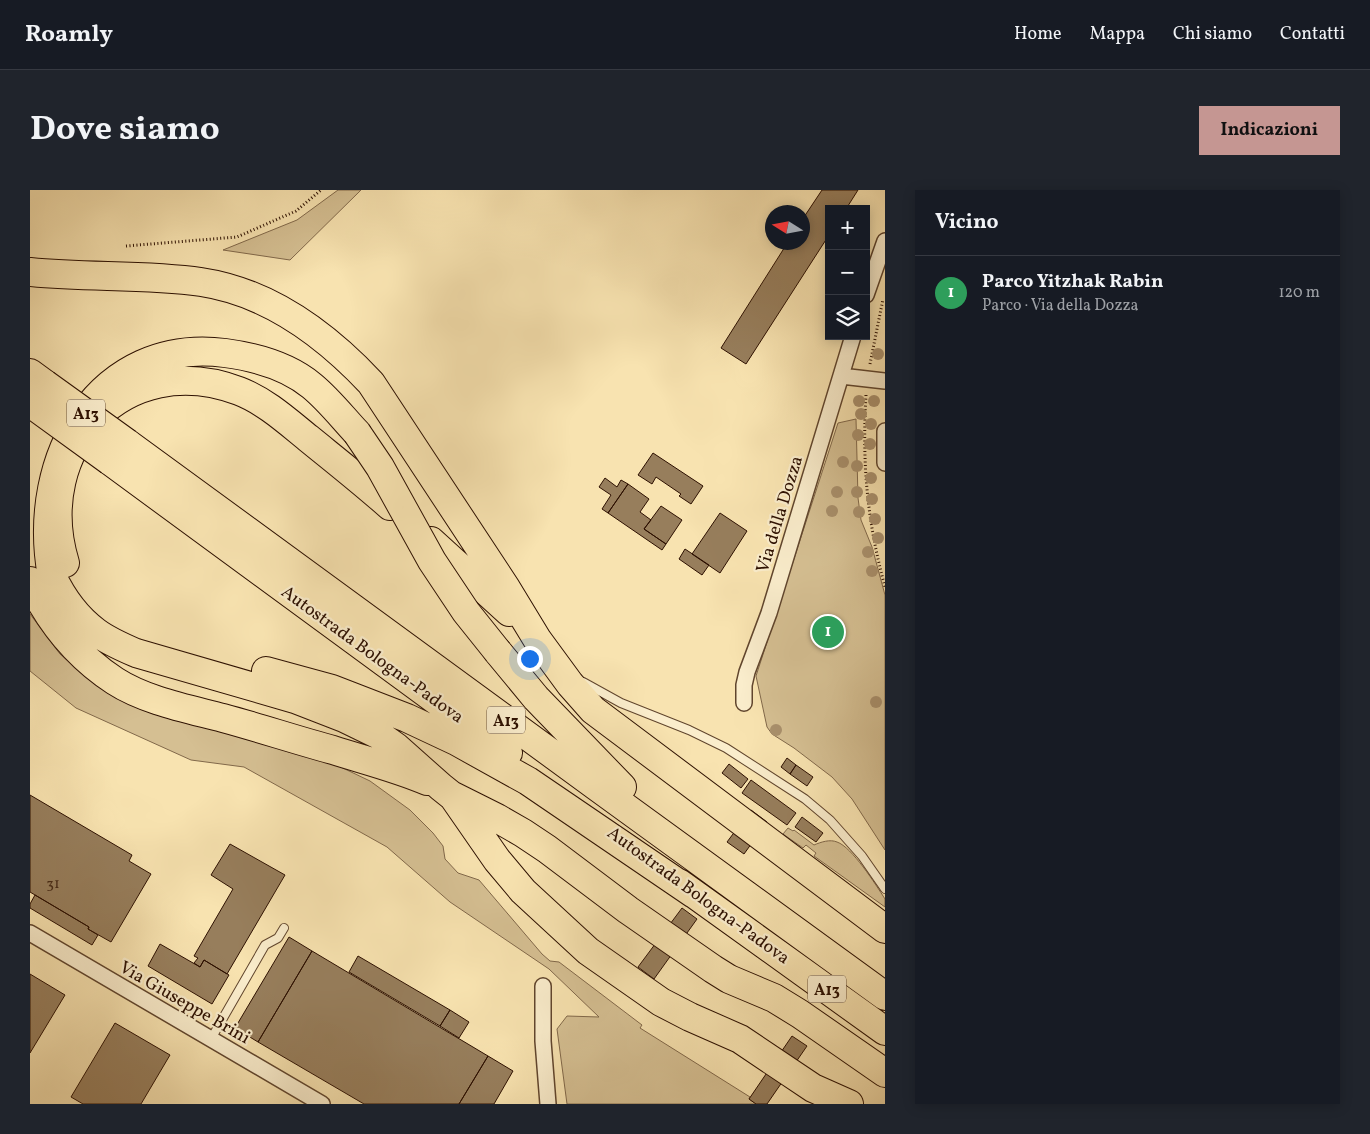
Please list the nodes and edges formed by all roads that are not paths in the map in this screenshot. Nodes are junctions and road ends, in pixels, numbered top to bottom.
1 (885, 241) edge
2 (30, 272) edge
3 (870, 284) edge
4 (852, 340) edge
5 (841, 376) junction
6 (885, 381) edge
7 (35, 387) edge
8 (885, 431) edge
9 (118, 452) junction
10 (885, 464) edge
11 (390, 506) dead end
12 (431, 542) dead end
13 (30, 581) edge
14 (544, 648) junction
15 (744, 703) dead end
16 (446, 791) junction
17 (704, 863) junction
18 (885, 889) edge
19 (694, 894) junction
20 (284, 928) dead end
21 (885, 929) edge
22 (30, 932) edge
23 (543, 986) dead end
24 (885, 996) edge
25 (885, 1030) edge
26 (212, 1039) junction
27 (885, 1073) edge
28 (322, 1104) edge
29 (548, 1104) edge
30 (849, 1104) edge

1 - 3 street
2 - 14 highway
4 - 5 street, Via della Dozza
5 - 6 street
5 - 15 street, Via della Dozza
7 - 9 highway, Autostrada Bologna-Padova / A13, bridge
8 - 10 street
9 - 17 highway, Autostrada Bologna-Padova / A13
9 - 19 highway, Autostrada Bologna-Padova / A13
11 - 19 highway
12 - 14 highway
13 - 16 highway
14 - 18 lane
14 - 21 highway
16 - 17 highway, bridge
16 - 27 highway
16 - 30 highway
17 - 24 highway, Autostrada Bologna-Padova / A13
19 - 25 highway, Autostrada Bologna-Padova / A13
20 - 26 lane
22 - 26 street, Via Giuseppe Brini
23 - 29 street
26 - 28 street, Via Giuseppe Brini

